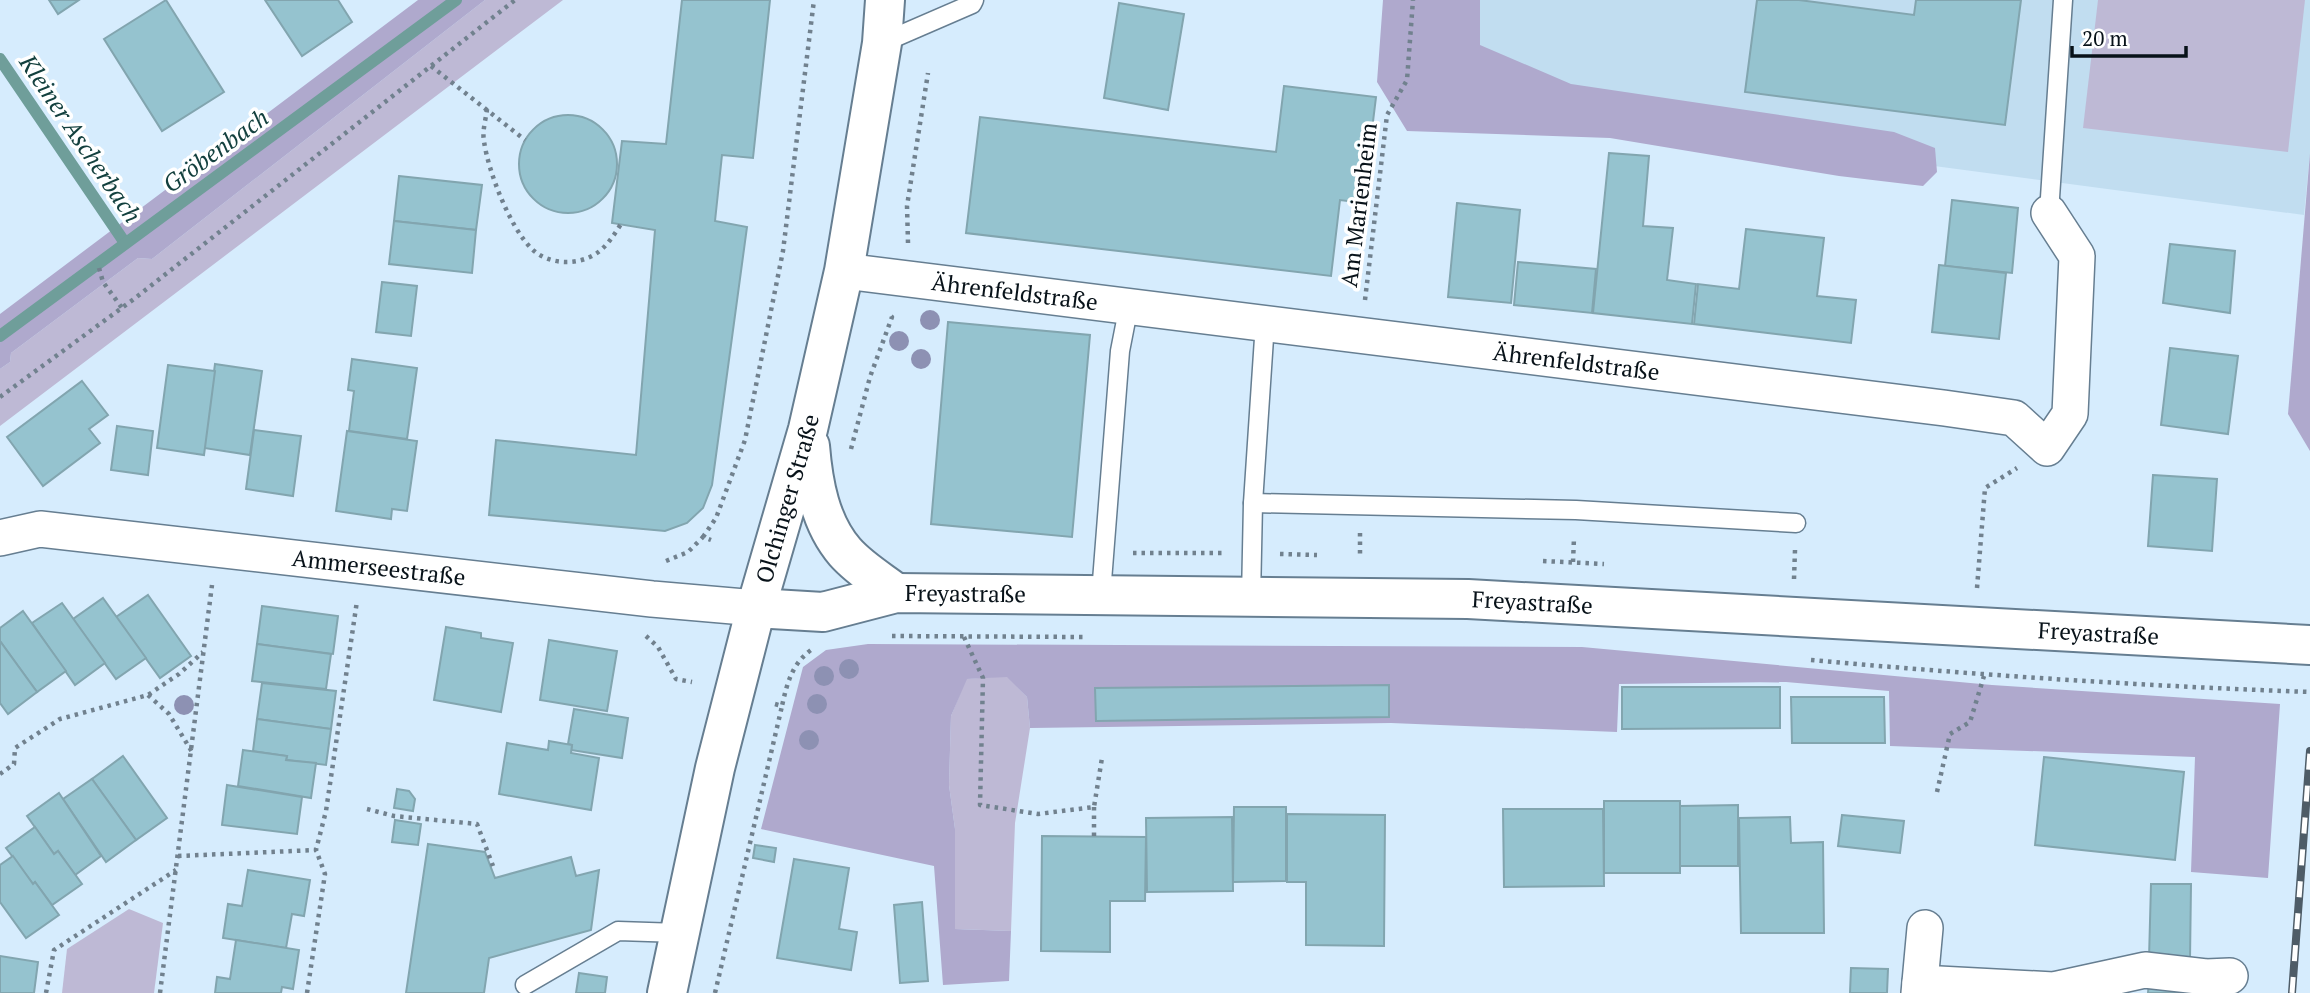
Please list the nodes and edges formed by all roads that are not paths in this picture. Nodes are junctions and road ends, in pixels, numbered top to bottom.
1 (885, 0) edge
2 (974, 0) edge
3 (2063, 0) edge
4 (882, 43) junction
5 (2049, 213) joint
6 (844, 271) junction
7 (1129, 306) junction
8 (1265, 323) junction
9 (808, 429) junction
10 (1253, 503) junction
11 (1796, 523) dead end
12 (0, 538) edge
13 (897, 593) junction
14 (1101, 594) junction
15 (1251, 598) junction
16 (756, 608) junction
17 (2310, 645) edge
18 (1925, 928) dead end
19 (679, 933) junction
20 (2230, 976) dead end
21 (525, 985) dead end
22 (2101, 986) edge
23 (1919, 988) edge
24 (667, 993) edge

1 - 4 street, Olchinger Straße
2 - 4 lane
3 - 5 lane
4 - 6 street, Olchinger Straße
5 - 8 street, Ährenfeldstraße
6 - 7 street, Ährenfeldstraße
6 - 9 street, Olchinger Straße
7 - 8 street, Ährenfeldstraße
7 - 14 lane
8 - 10 lane
9 - 13 street
9 - 16 street, Olchinger Straße
10 - 11 lane
10 - 15 lane
12 - 16 street, Ammerseestraße
13 - 14 street, Freyastraße
13 - 16 street, Freyastraße
14 - 15 street, Freyastraße
15 - 17 street, Freyastraße
16 - 19 street, Olchinger Straße
18 - 23 street
19 - 21 lane
19 - 24 street, Olchinger Straße
20 - 22 street
22 - 23 street

